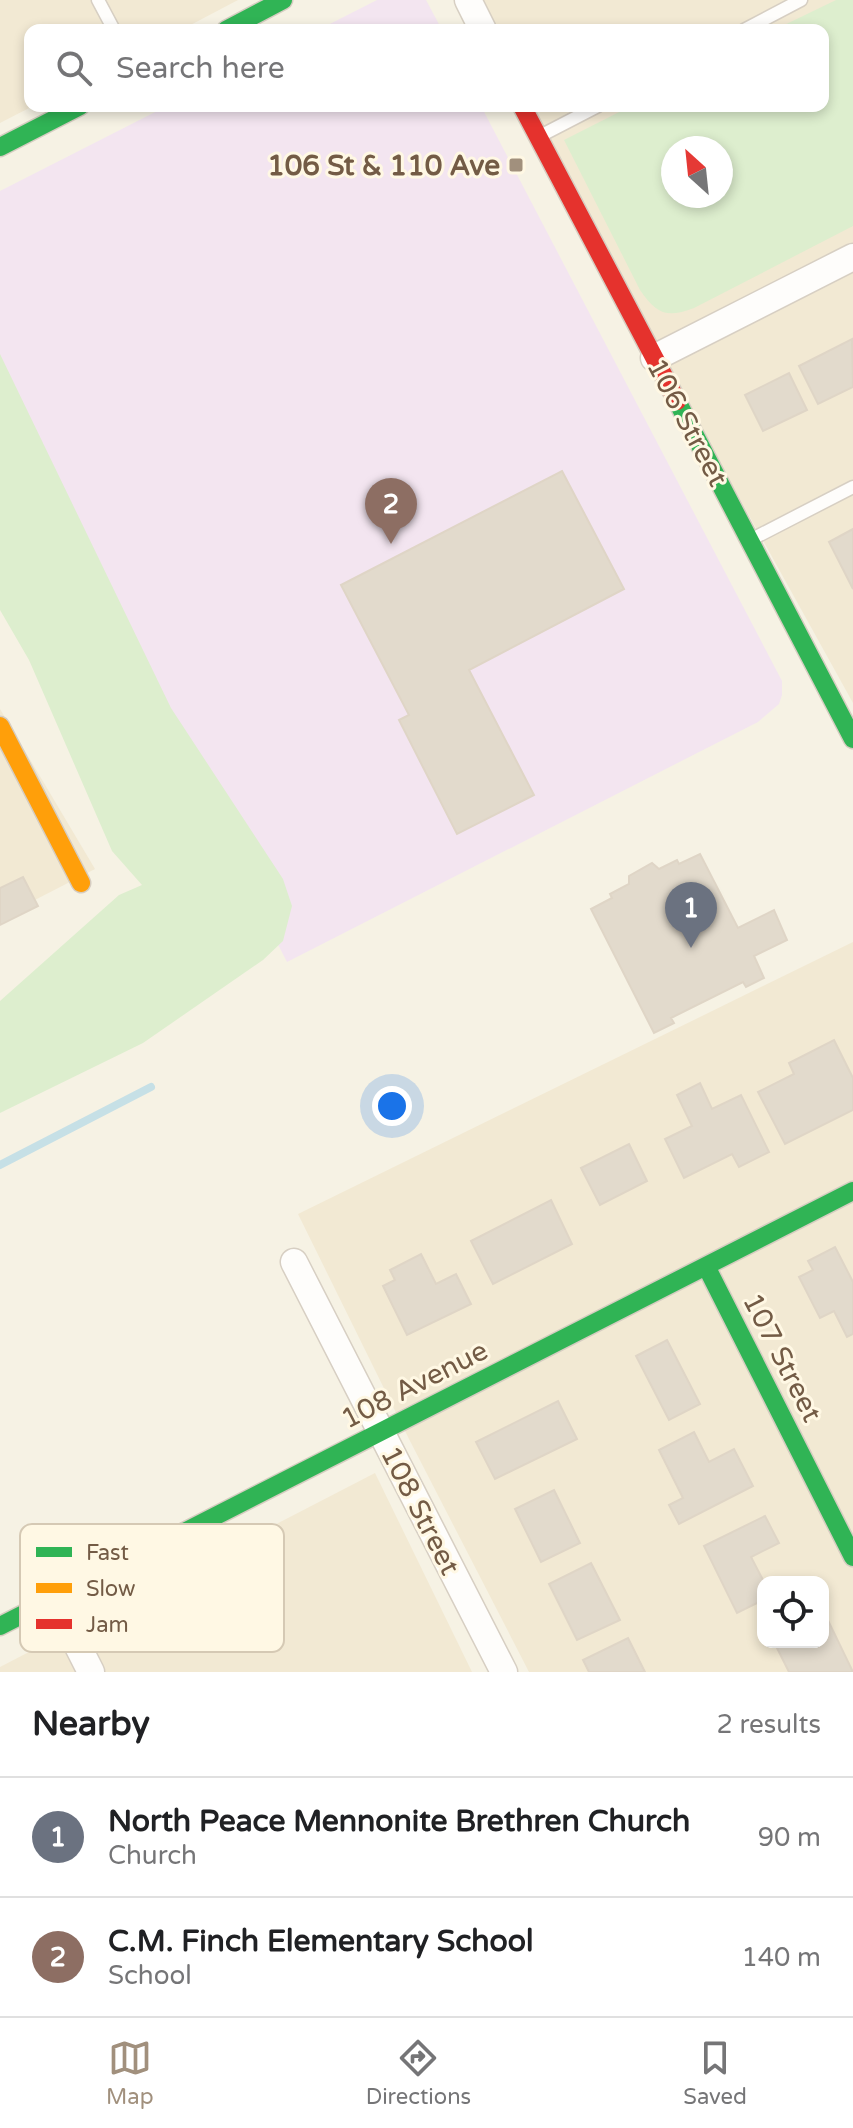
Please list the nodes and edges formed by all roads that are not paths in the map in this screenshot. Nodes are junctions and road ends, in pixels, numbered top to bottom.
1 (98, 0) edge
2 (283, 0) edge
3 (468, 0) edge
4 (801, 0) edge
5 (111, 24) edge
6 (237, 24) edge
7 (480, 24) edge
8 (755, 24) edge
9 (68, 112) edge
10 (525, 112) edge
11 (586, 112) edge
12 (537, 137) junction
13 (0, 147) edge
14 (853, 257) edge
15 (654, 358) junction
16 (853, 487) edge
17 (751, 540) junction
18 (846, 707) edge
19 (0, 726) edge
20 (853, 739) edge
21 (81, 883) dead end
22 (853, 1191) edge
23 (294, 1262) dead end
24 (707, 1268) junction
25 (381, 1431) junction
26 (200, 1524) edge
27 (853, 1557) edge
28 (20, 1616) edge
29 (0, 1626) edge
30 (81, 1652) edge
31 (91, 1672) edge
32 (504, 1672) edge

1 - 5 lane
2 - 6 street
3 - 7 street
4 - 8 lane
9 - 13 street
10 - 12 street, 106 Street
11 - 12 lane
12 - 15 street, 106 Street
14 - 15 street
15 - 17 street, 106 Street
16 - 17 lane
17 - 18 street, 106 Street
18 - 20 street, 106 Street
19 - 21 street
22 - 24 street, 108 Avenue
23 - 25 street, 108 Street
24 - 25 street, 108 Avenue
24 - 27 street, 107 Street
25 - 26 street, 108 Avenue
25 - 32 street, 108 Street
28 - 29 street, 108 Avenue
30 - 31 street

